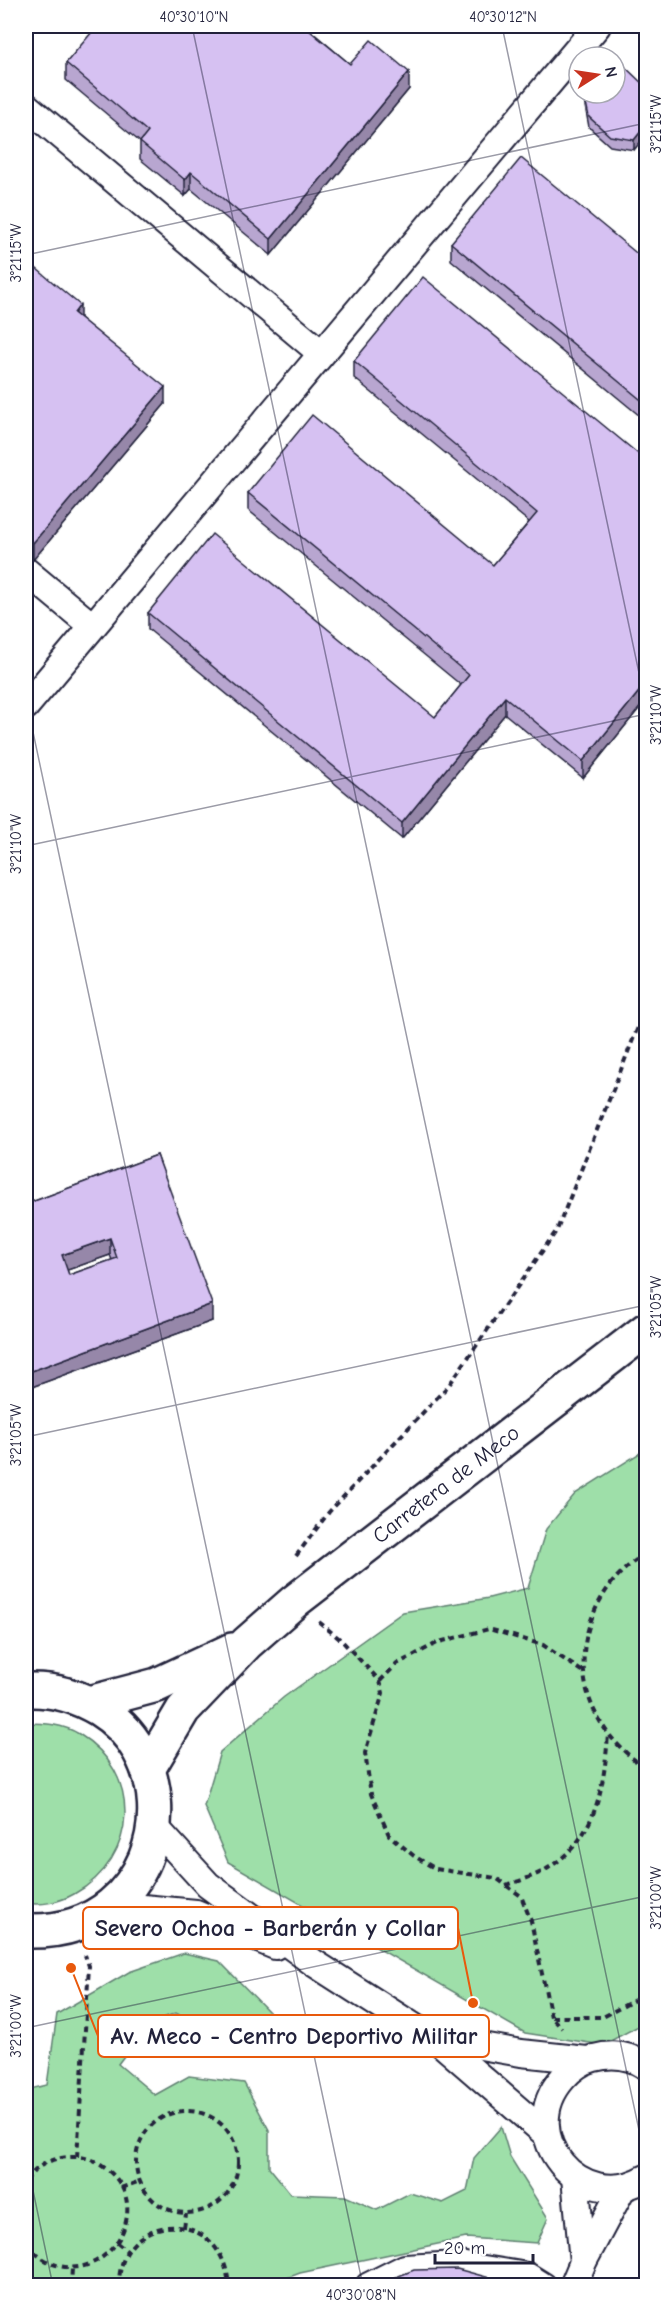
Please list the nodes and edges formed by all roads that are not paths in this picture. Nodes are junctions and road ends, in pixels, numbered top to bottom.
1 (597, 26) edge
2 (26, 106) edge
3 (321, 352) junction
4 (26, 571) edge
5 (92, 626) junction
6 (26, 706) edge
7 (646, 1330) edge
8 (247, 1643) junction
9 (31, 1686) edge
10 (89, 1703) junction
11 (148, 1769) junction
12 (155, 1827) junction
13 (111, 1905) junction
14 (32, 1936) edge
15 (314, 1963) junction
16 (435, 2038) junction
17 (587, 2060) junction
18 (646, 2066) edge
19 (546, 2134) junction
20 (575, 2176) junction
21 (635, 2182) edge
22 (583, 2262) junction
23 (369, 2286) edge
24 (543, 2286) edge
25 (573, 2286) edge

1 - 3 street
2 - 3 street
3 - 5 street
4 - 5 street
5 - 6 street
7 - 8 street, Carretera de Meco
8 - 10 street
8 - 11 street
9 - 10 street
10 - 11 street
11 - 12 street
12 - 13 street
12 - 15 street
13 - 14 street
13 - 15 street
15 - 16 street
16 - 17 street
16 - 19 street
17 - 18 street
17 - 19 street
19 - 20 street
20 - 21 street
20 - 22 street
21 - 22 street
22 - 25 street
23 - 24 street

